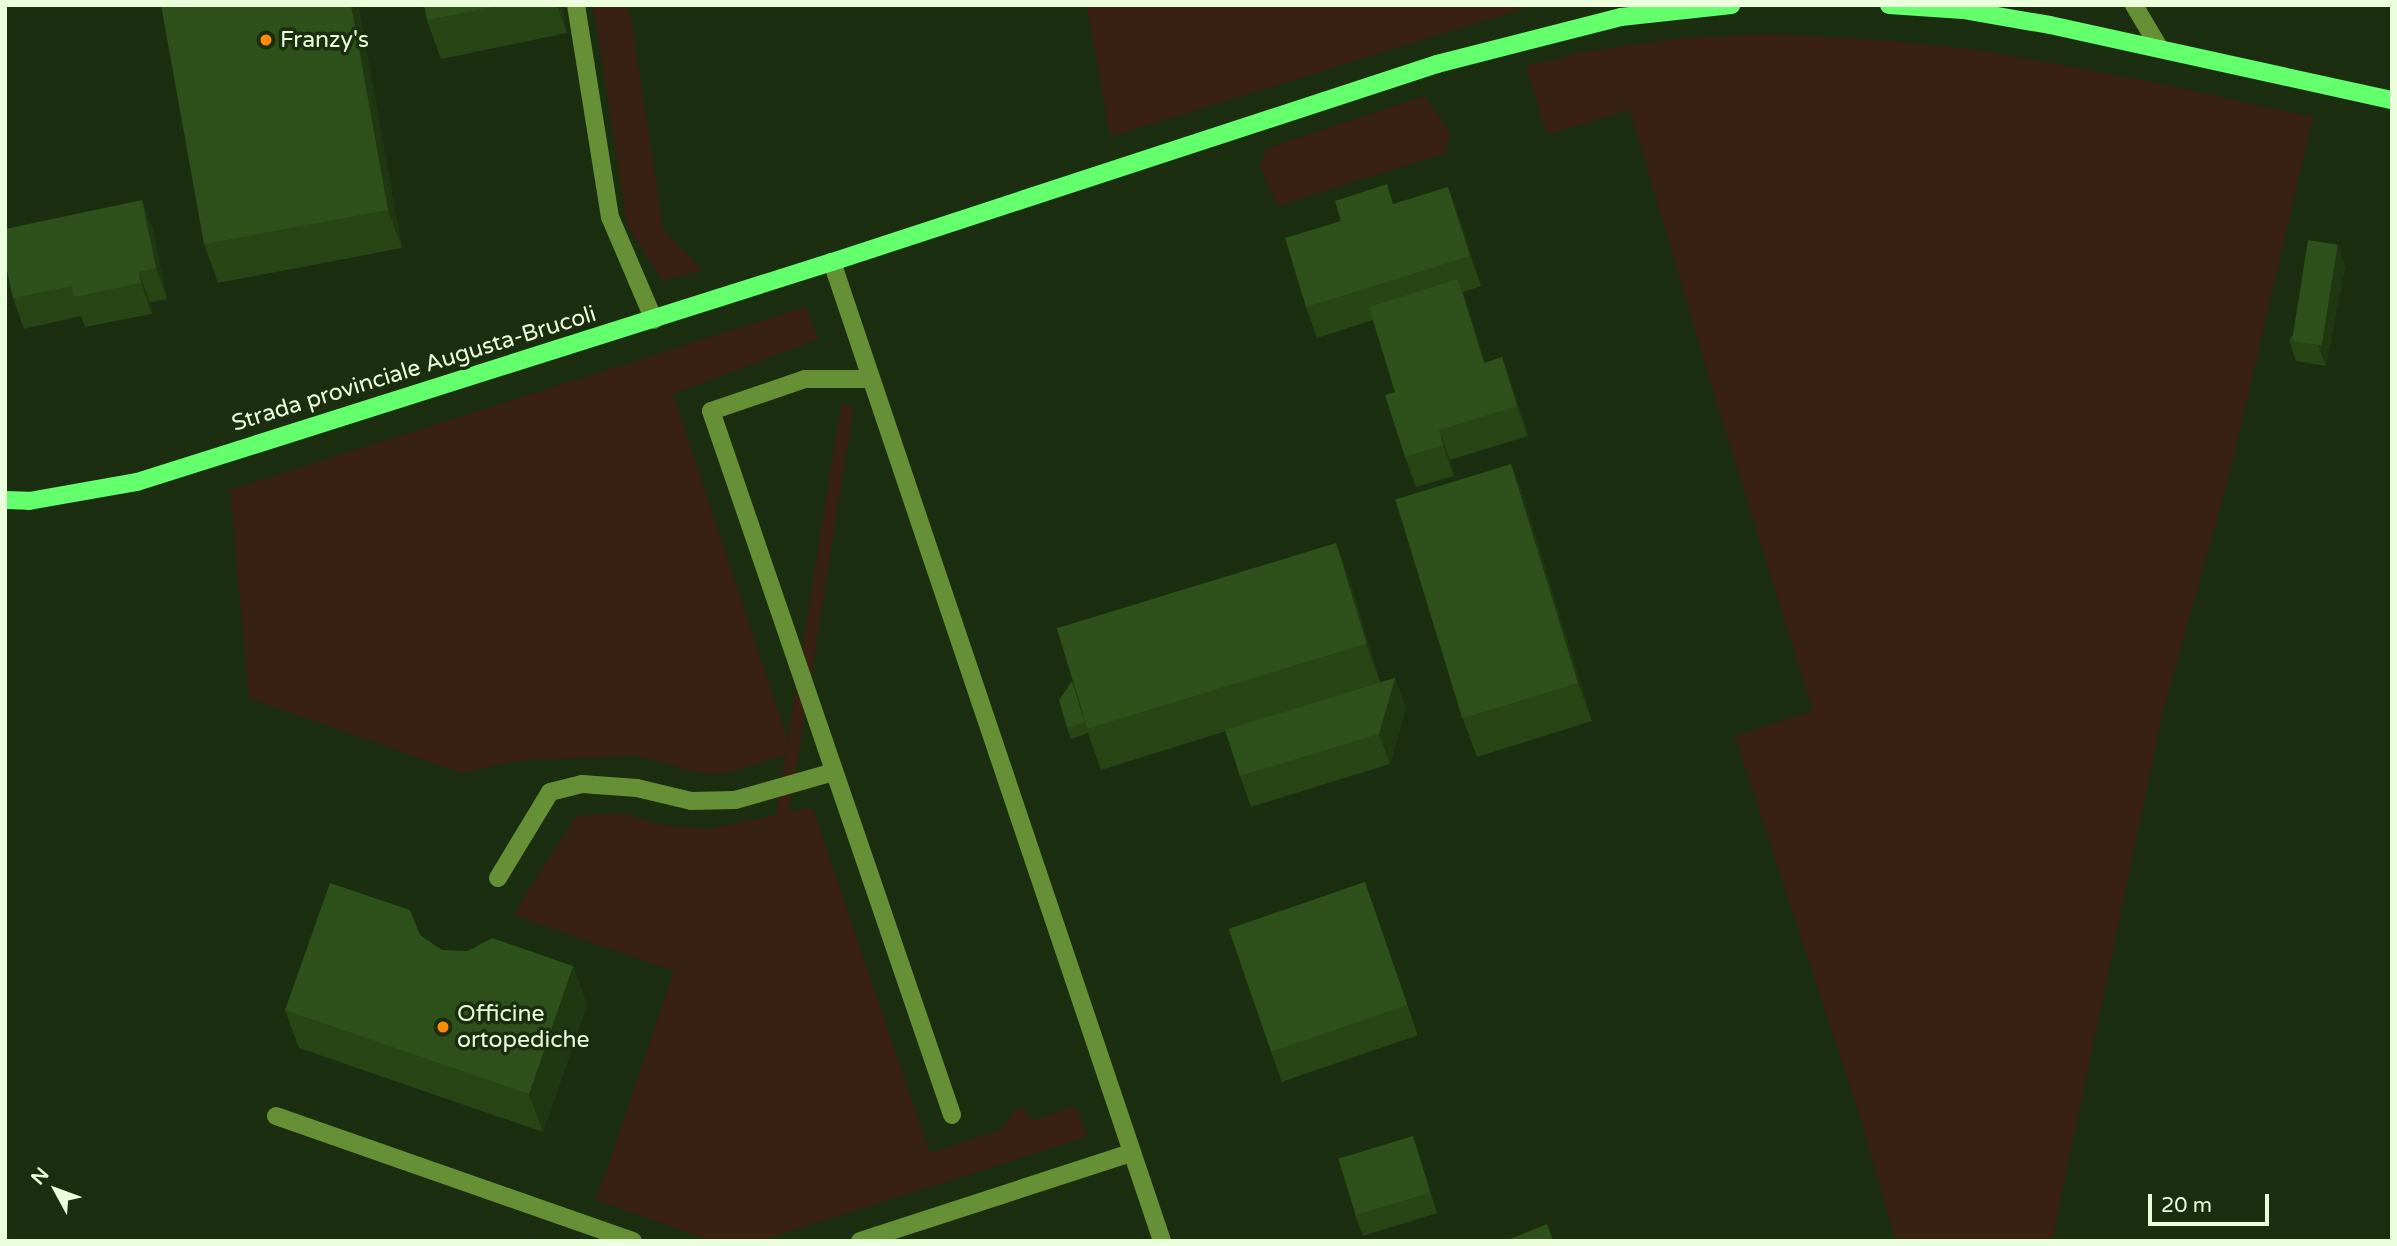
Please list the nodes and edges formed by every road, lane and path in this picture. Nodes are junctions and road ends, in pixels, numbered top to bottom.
1 (576, 5) edge
2 (1731, 5) edge
3 (1889, 5) edge
4 (2134, 5) edge
5 (2160, 49) junction
6 (2392, 100) edge
7 (832, 262) junction
8 (654, 320) junction
9 (871, 379) junction
10 (5, 500) edge
11 (834, 772) junction
12 (498, 878) dead end
13 (952, 1115) dead end
14 (276, 1116) dead end
15 (1131, 1153) junction
16 (633, 1241) edge
17 (860, 1241) edge
18 (1162, 1241) edge

1 - 8 street
2 - 7 main road, Strada provinciale Augusta-Brucoli
3 - 5 main road
4 - 5 street
5 - 6 main road
7 - 8 main road, Strada provinciale Augusta-Brucoli
7 - 9 street
8 - 10 main road, Strada provinciale Augusta-Brucoli
9 - 11 street
9 - 15 street
11 - 12 street
11 - 13 street
14 - 16 street
15 - 17 street
15 - 18 street

